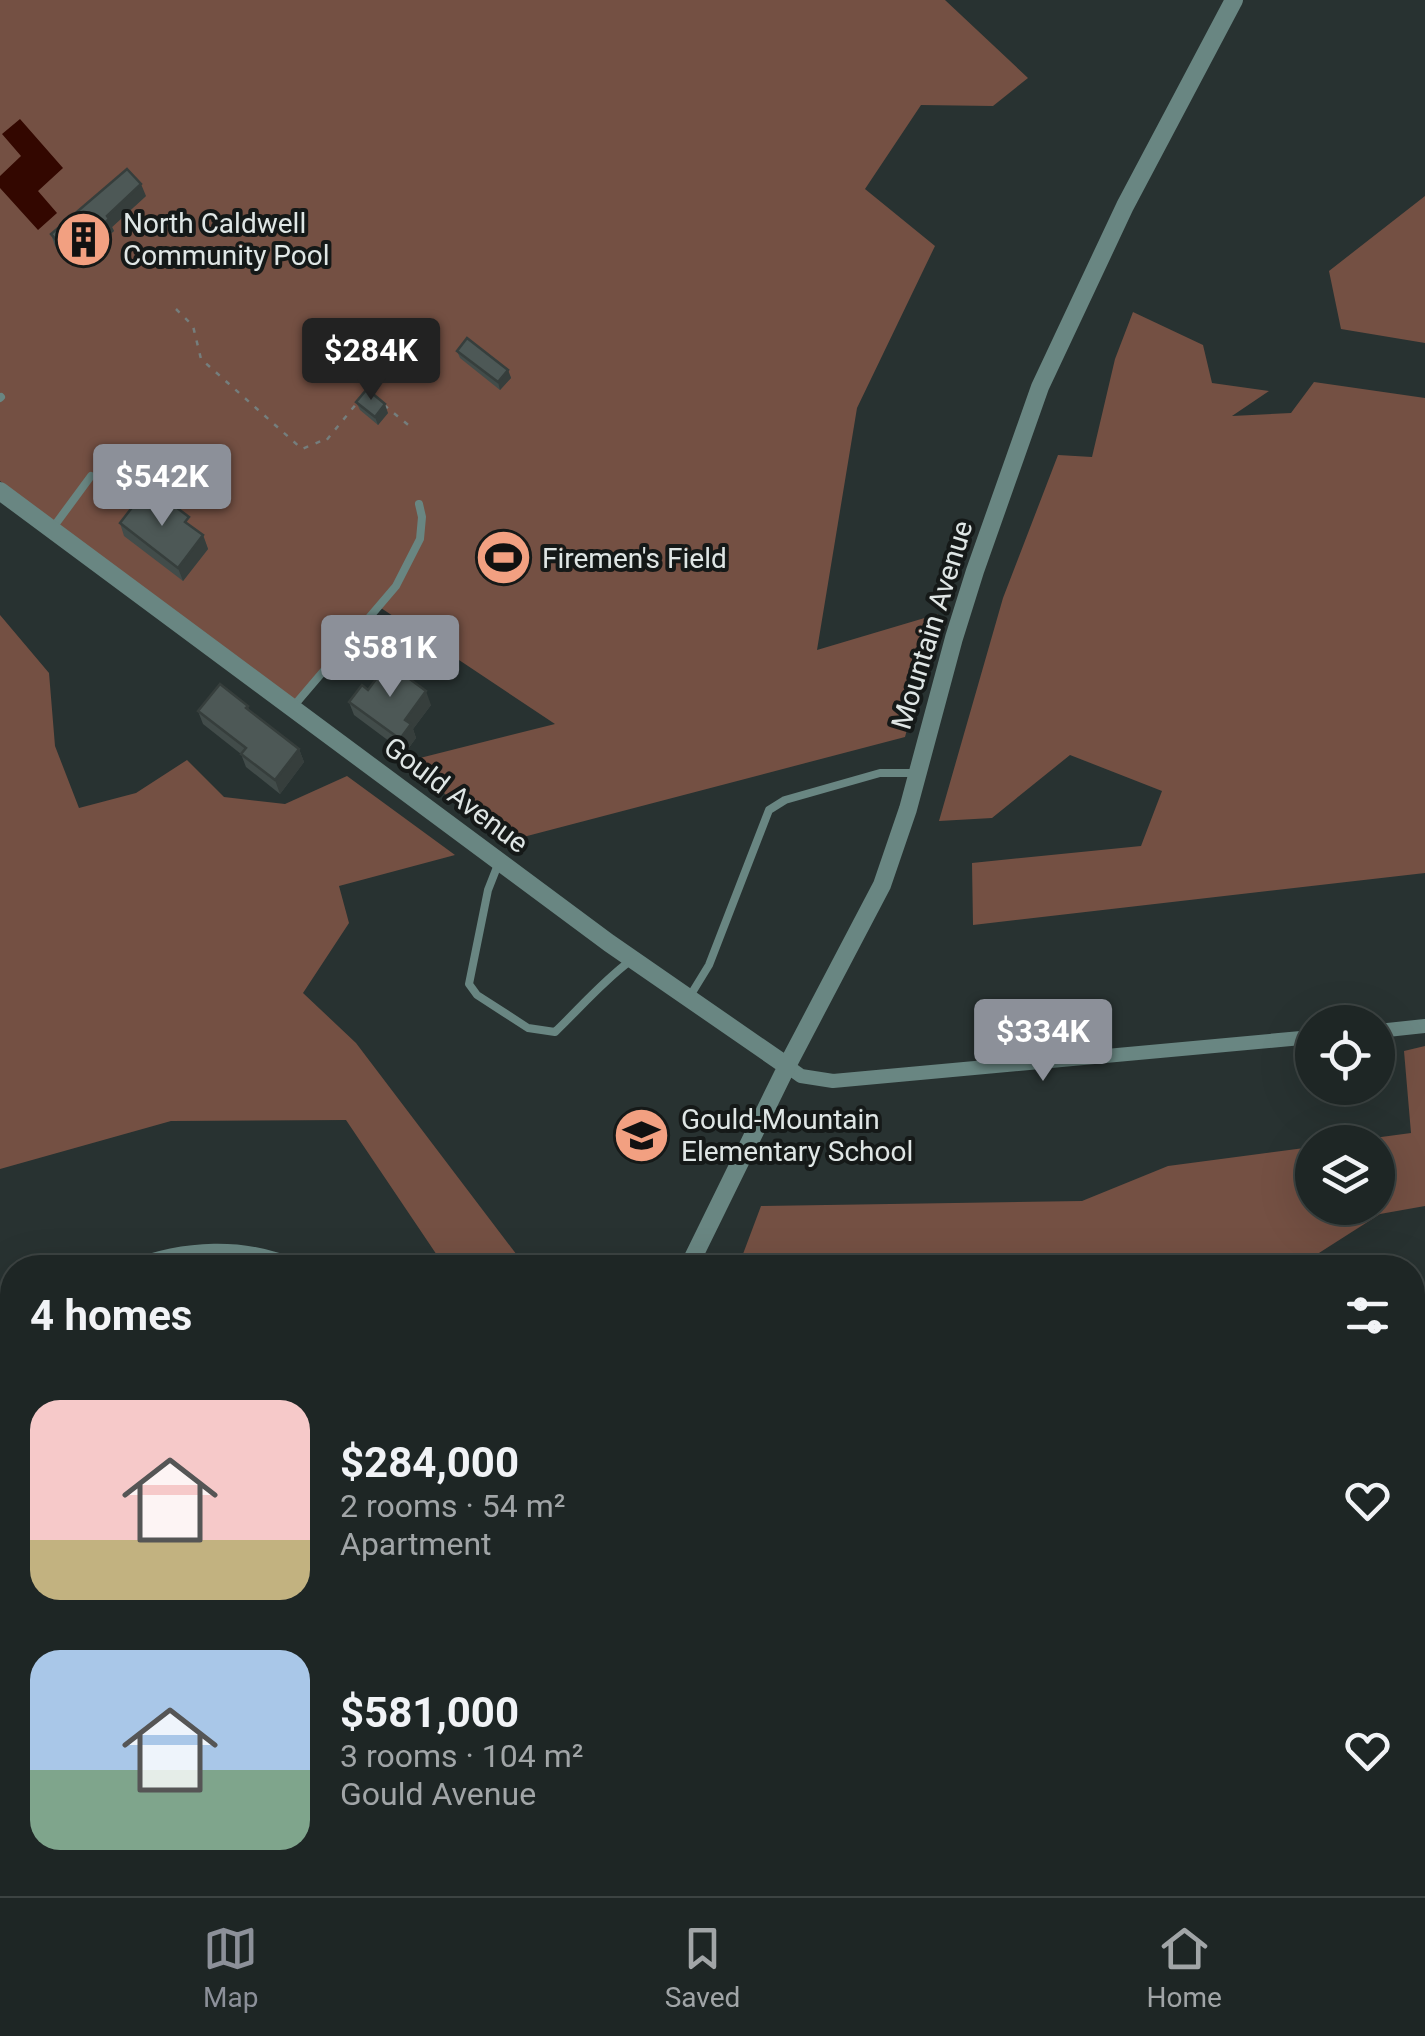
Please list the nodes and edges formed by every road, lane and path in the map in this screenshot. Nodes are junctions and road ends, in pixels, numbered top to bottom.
1 (1234, 0) edge
2 (176, 309) dead end
3 (382, 403) edge
4 (357, 404) edge
5 (412, 428) dead end
6 (91, 476) dead end
7 (0, 490) edge
8 (420, 504) dead end
9 (52, 529) junction
10 (292, 708) junction
11 (918, 773) junction
12 (499, 862) junction
13 (632, 960) junction
14 (688, 1000) junction
15 (1425, 1026) edge
16 (1395, 1029) edge
17 (1295, 1039) edge
18 (786, 1066) junction
19 (173, 1255) edge
20 (255, 1255) edge
21 (694, 1255) edge

1 - 11 street, Mountain Avenue
2 - 4 path
3 - 5 path
6 - 9 lane
7 - 9 street, Gould Avenue
8 - 10 lane
9 - 10 street, Gould Avenue
10 - 12 street, Gould Avenue
11 - 14 lane
11 - 18 street, Mountain Avenue
12 - 13 street, Gould Avenue
12 - 13 lane
13 - 14 street, Gould Avenue
14 - 18 street, Gould Avenue
15 - 16 street
17 - 18 street
18 - 21 street, Mountain Avenue
19 - 20 street

